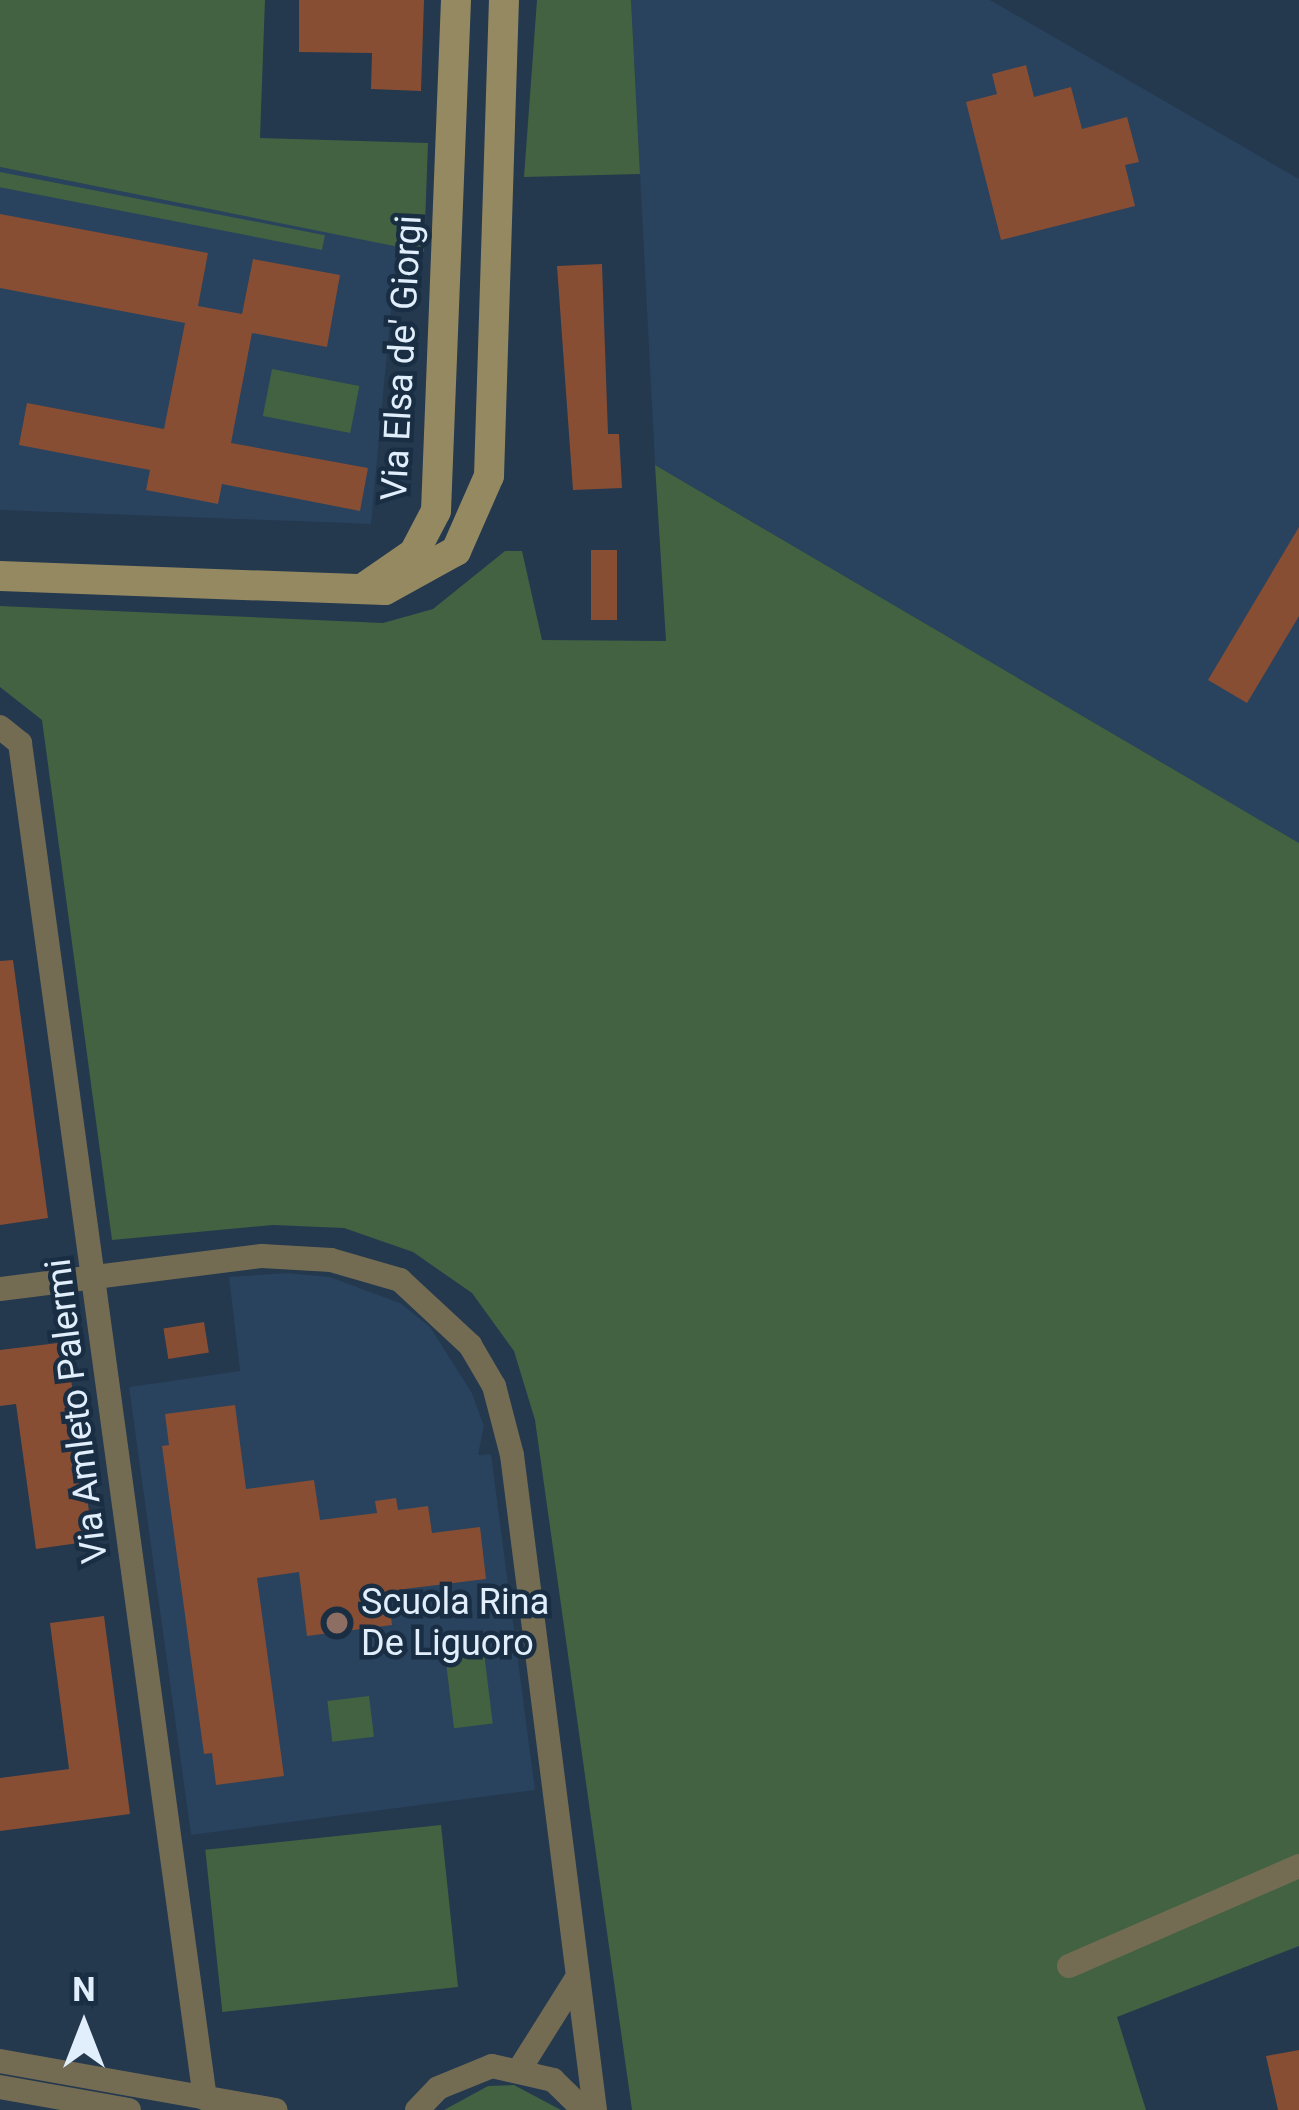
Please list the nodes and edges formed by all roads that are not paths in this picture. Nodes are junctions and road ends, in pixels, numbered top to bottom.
1 (456, 0) edge
2 (504, 0) edge
3 (0, 576) edge
4 (357, 591) junction
5 (0, 727) edge
6 (98, 1276) junction
7 (0, 1289) edge
8 (1299, 1866) edge
9 (1069, 1966) dead end
10 (578, 1974) junction
11 (0, 2061) edge
12 (521, 2067) junction
13 (0, 2087) edge
14 (205, 2098) junction
15 (129, 2110) edge
16 (276, 2110) edge
17 (417, 2110) edge
18 (584, 2110) edge
19 (595, 2110) edge

1 - 4 main road, Via Elsa de' Giorgi
2 - 4 main road
3 - 4 main road
5 - 6 street, Via Amleto Palermi
6 - 7 street
6 - 10 street
6 - 14 street, Via Amleto Palermi
8 - 9 street
10 - 12 street
10 - 19 street
11 - 14 street
12 - 17 street
12 - 18 street
13 - 15 street
14 - 16 street

